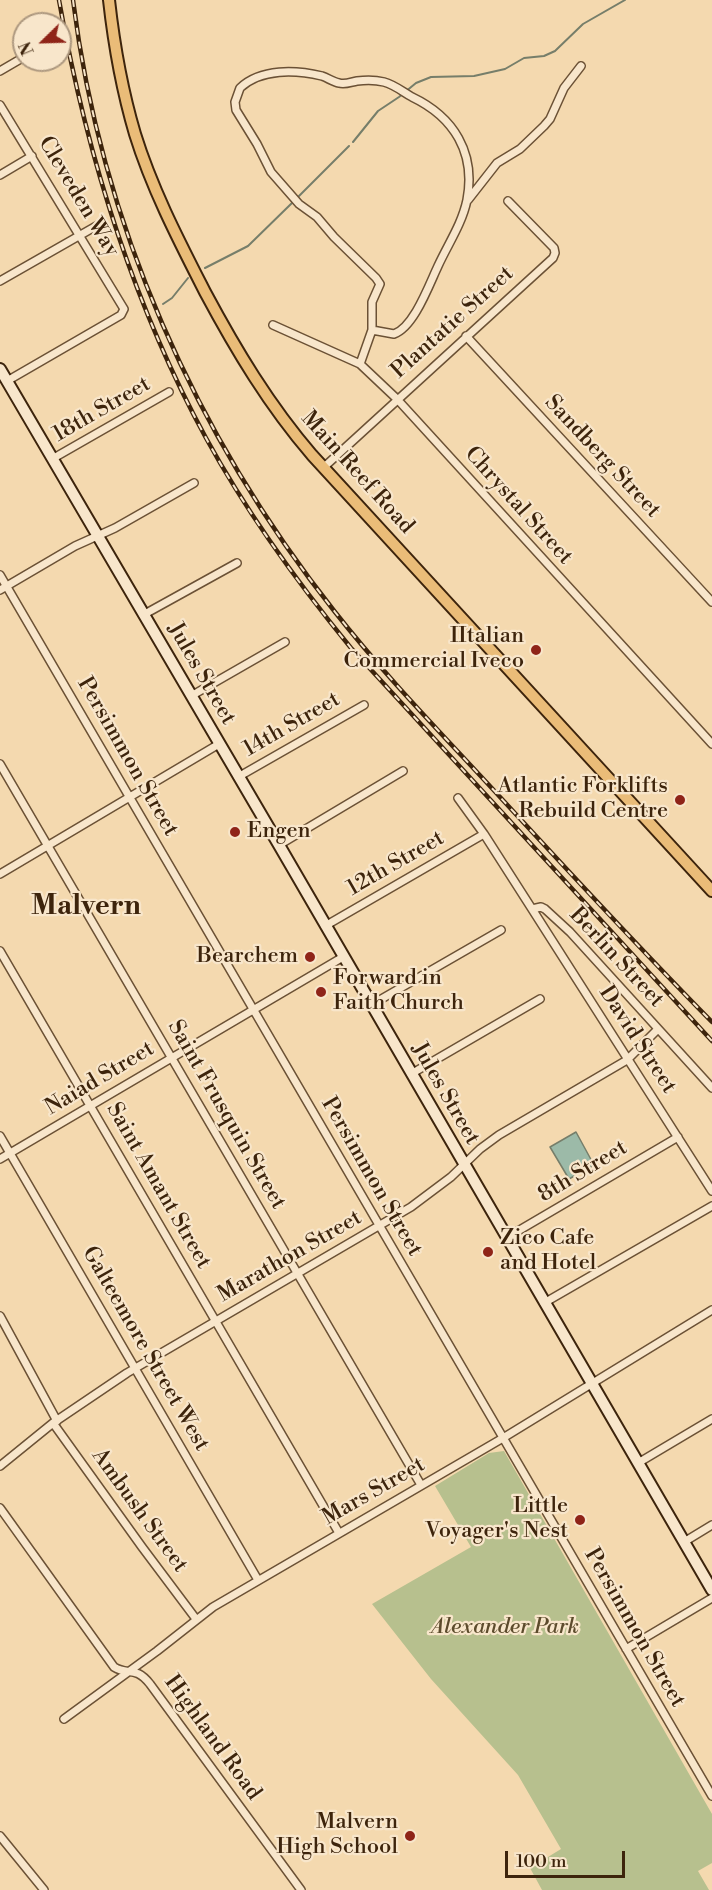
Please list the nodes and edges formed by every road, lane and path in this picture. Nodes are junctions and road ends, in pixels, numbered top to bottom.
1 (109, 0) edge
2 (581, 66) dead end
3 (0, 105) edge
4 (32, 156) junction
5 (0, 175) edge
6 (508, 201) dead end
7 (467, 202) junction
8 (98, 225) dead end
9 (80, 235) junction
10 (0, 281) edge
11 (273, 325) dead end
12 (372, 330) junction
13 (466, 336) junction
14 (360, 364) junction
15 (0, 369) edge
16 (7, 381) junction
17 (169, 392) dead end
18 (396, 399) junction
19 (52, 459) junction
20 (323, 468) junction
21 (194, 483) dead end
22 (97, 535) junction
23 (237, 563) dead end
24 (0, 575) edge
25 (3, 588) edge
26 (712, 602) edge
27 (143, 615) junction
28 (285, 642) dead end
29 (191, 696) junction
30 (364, 705) dead end
31 (219, 744) junction
32 (712, 744) edge
33 (0, 764) edge
34 (403, 771) dead end
35 (238, 777) junction
36 (130, 796) junction
37 (458, 798) dead end
38 (484, 834) junction
39 (47, 845) junction
40 (279, 845) junction
41 (0, 874) edge
42 (712, 891) edge
43 (532, 909) junction
44 (325, 926) junction
45 (501, 930) dead end
46 (0, 951) edge
47 (343, 957) junction
48 (540, 999) dead end
49 (371, 1005) junction
50 (253, 1011) junction
51 (658, 1029) junction
52 (172, 1057) junction
53 (627, 1060) junction
54 (411, 1074) junction
55 (712, 1088) edge
56 (90, 1106) junction
57 (0, 1136) edge
58 (678, 1137) junction
59 (10, 1153) junction
60 (0, 1159) edge
61 (464, 1166) junction
62 (712, 1191) edge
63 (712, 1206) edge
64 (380, 1226) junction
65 (506, 1238) junction
66 (297, 1273) junction
67 (544, 1303) junction
68 (712, 1310) edge
69 (0, 1316) edge
70 (215, 1321) junction
71 (135, 1368) junction
72 (592, 1385) junction
73 (712, 1419) edge
74 (55, 1422) junction
75 (503, 1438) junction
76 (638, 1463) junction
77 (0, 1466) edge
78 (422, 1485) junction
79 (0, 1508) edge
80 (712, 1525) edge
81 (339, 1533) junction
82 (684, 1542) junction
83 (258, 1580) junction
84 (712, 1590) edge
85 (712, 1598) edge
86 (196, 1619) junction
87 (626, 1648) junction
88 (130, 1671) junction
89 (64, 1719) dead end
90 (712, 1796) edge
91 (0, 1836) edge
92 (44, 1890) edge
93 (301, 1890) edge

1 - 20 main road, Main Reef Road
2 - 7 street
3 - 4 street, Cleveden Way
4 - 5 street
4 - 9 street, Cleveden Way
6 - 13 street, Plantatie Street
7 - 12 street
7 - 12 street
8 - 9 street
9 - 10 street
9 - 16 street, Cleveden Way
11 - 14 street, Chrystal Street
12 - 14 street
13 - 18 street, Plantatie Street
13 - 26 street, Sandberg Street
14 - 18 street, Chrystal Street
15 - 16 main road, Jules Street
16 - 19 main road, Jules Street
17 - 19 street, 18th Street
18 - 20 street, Plantatie Street
18 - 32 street, Chrystal Street
19 - 22 main road, Jules Street
20 - 42 main road, Main Reef Road
21 - 22 street
22 - 25 street
22 - 27 main road, Jules Street
23 - 27 street
24 - 25 street, Persimmon Street
25 - 36 street, Persimmon Street
27 - 29 main road, Jules Street
28 - 29 street
29 - 31 main road, Jules Street
30 - 35 street, 14th Street
31 - 35 main road, Jules Street
31 - 36 street
33 - 39 street, Saint Frusquin Street
34 - 40 street
35 - 40 main road, Jules Street
36 - 39 street
36 - 50 street, Persimmon Street
37 - 38 street, Berlin Street
38 - 43 street, Berlin Street
38 - 44 street, 12th Street
39 - 41 street
39 - 52 street, Saint Frusquin Street
40 - 44 main road, Jules Street
43 - 51 street, Berlin Street
43 - 53 street, David Street
44 - 47 main road, Jules Street
45 - 49 street
46 - 56 street, Saint Amant Street
47 - 49 main road, Jules Street
47 - 50 street, Naiad Street
48 - 54 street
49 - 54 main road, Jules Street
50 - 52 street, Naiad Street
50 - 64 street, Persimmon Street
51 - 53 street, Marathon Street
51 - 55 street, Berlin Street
52 - 56 street, Naiad Street
52 - 66 street, Saint Frusquin Street
53 - 58 street, David Street
53 - 61 street, Marathon Street
54 - 61 main road, Jules Street
56 - 59 street, Naiad Street
56 - 70 street, Saint Amant Street
57 - 59 street, Galteemore Street West
58 - 62 street, David Street
58 - 65 street, 8th Street
59 - 60 street, Naiad Street
59 - 71 street, Galteemore Street West
61 - 64 street, Marathon Street
61 - 65 main road, Jules Street
63 - 67 street
64 - 66 street, Marathon Street
64 - 75 street, Persimmon Street
65 - 67 main road, Jules Street
66 - 70 street, Marathon Street
66 - 78 street, Saint Frusquin Street
67 - 72 main road, Jules Street
68 - 72 street, Mars Street
69 - 74 street, Ambush Street
70 - 71 street, Marathon Street
70 - 81 street, Saint Amant Street
71 - 74 street, Marathon Street
71 - 83 street, Galteemore Street West
72 - 75 street, Mars Street
72 - 76 main road, Jules Street
73 - 76 street
74 - 77 street, Marathon Street
74 - 86 street, Ambush Street
75 - 78 street, Mars Street
75 - 87 street, Persimmon Street
76 - 82 main road, Jules Street
78 - 81 street, Mars Street
79 - 88 street, Highland Road
80 - 82 street
81 - 83 street, Mars Street
82 - 84 main road, Jules Street
83 - 86 street, Mars Street
85 - 87 street
86 - 88 street, Mars Street
87 - 90 street, Persimmon Street
88 - 89 street, Mars Street
88 - 93 street, Highland Road
91 - 92 street

